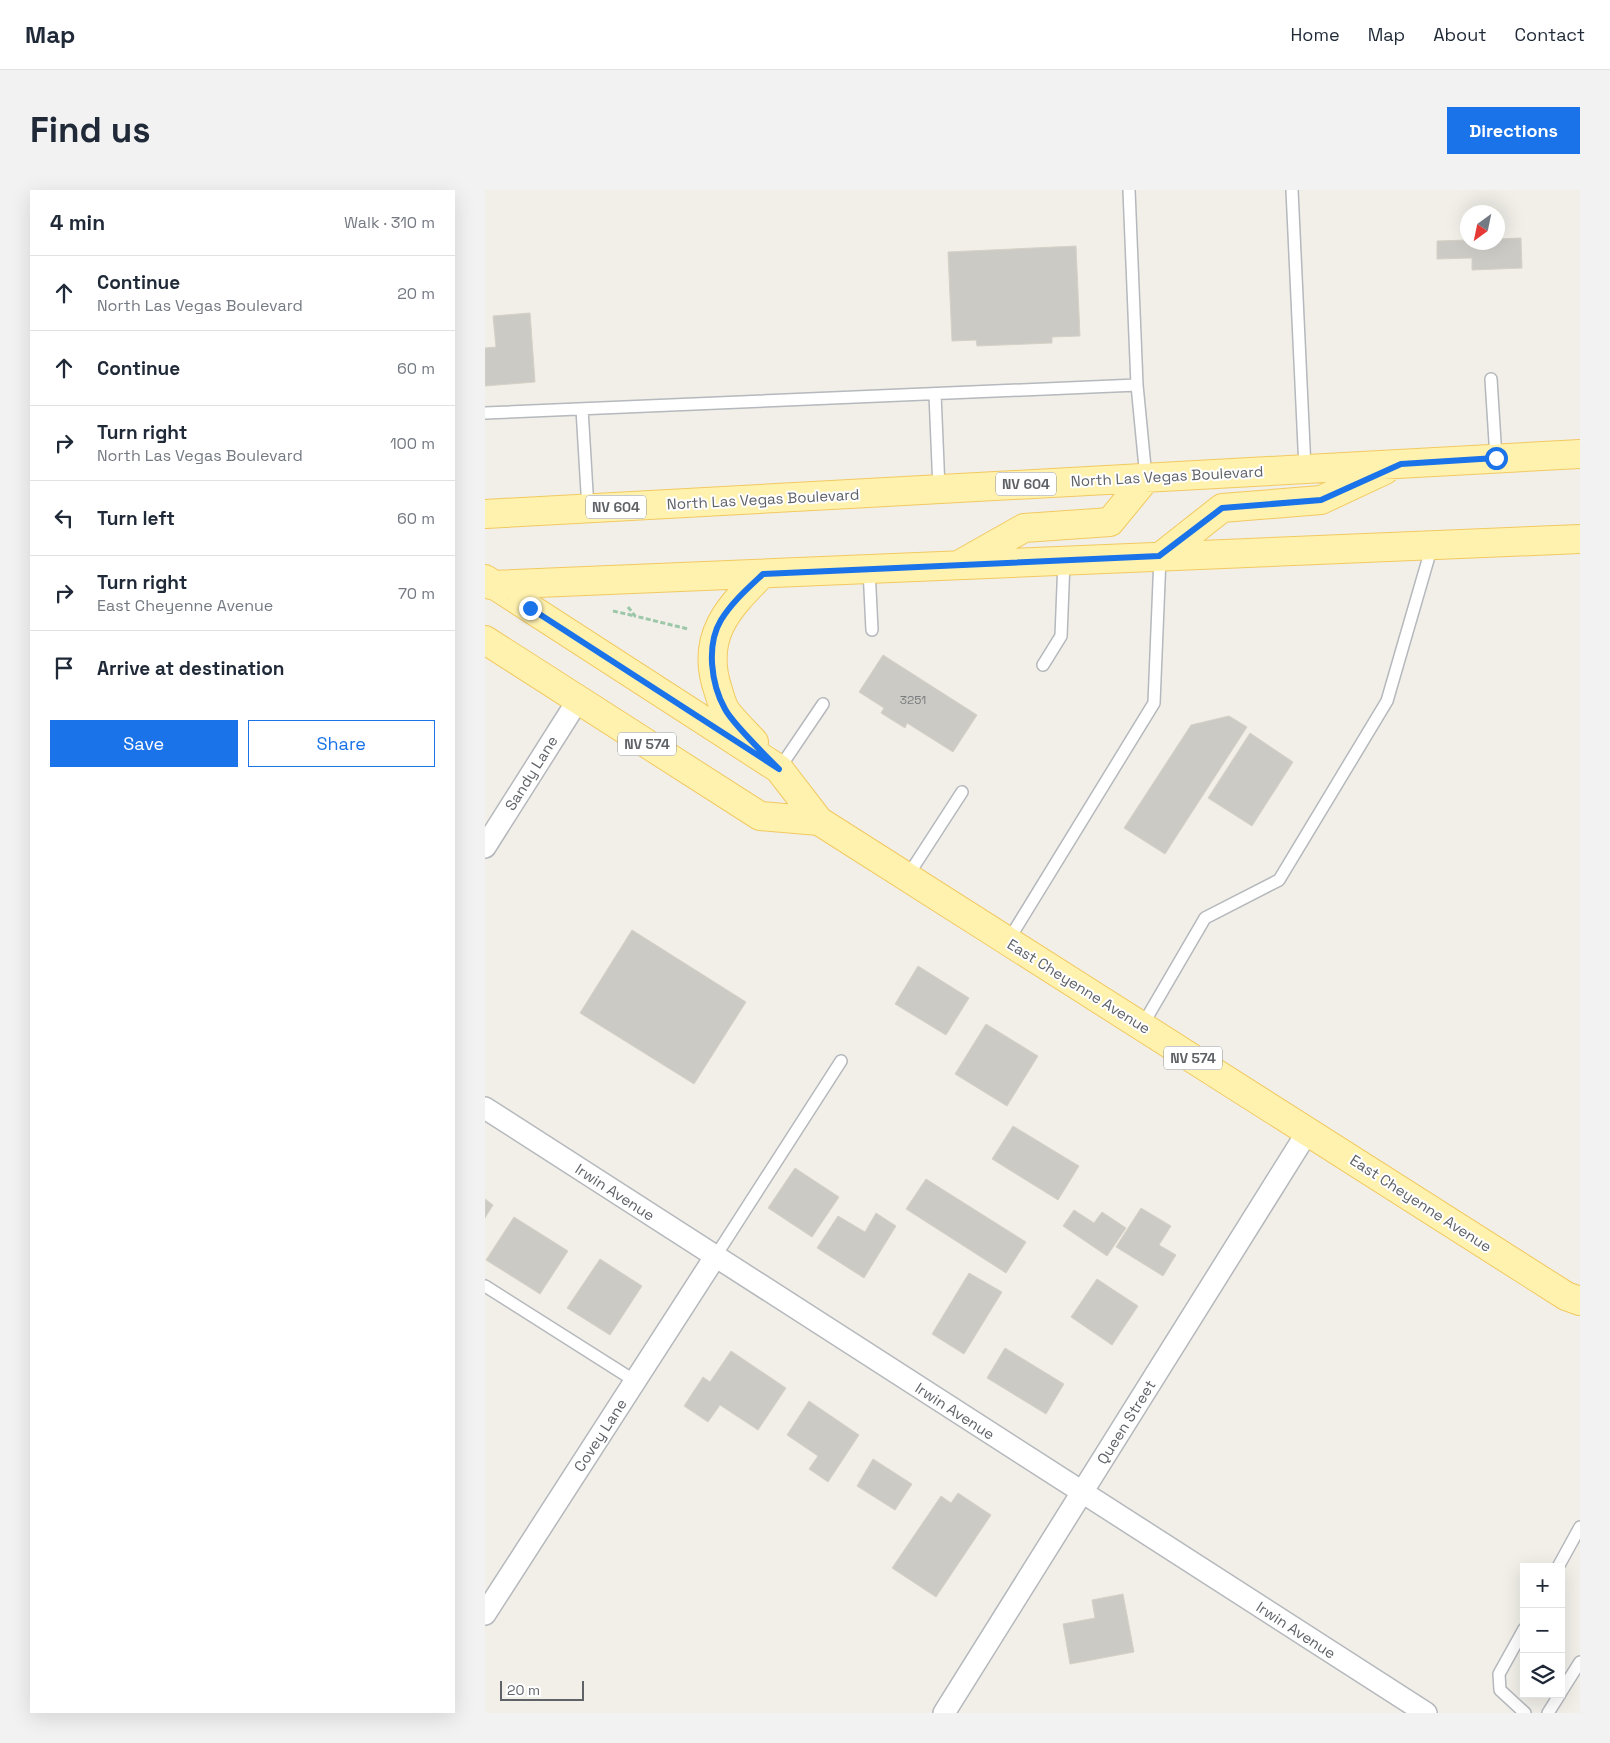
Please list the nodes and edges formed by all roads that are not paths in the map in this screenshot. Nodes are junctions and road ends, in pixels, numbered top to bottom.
1 (1129, 190) edge
2 (1292, 190) edge
3 (1491, 379) dead end
4 (1137, 385) junction
5 (935, 394) junction
6 (582, 409) junction
7 (485, 413) edge
8 (1580, 454) edge
9 (1496, 458) junction
10 (1401, 464) junction
11 (1305, 469) junction
12 (1146, 478) junction
13 (939, 489) junction
14 (587, 509) junction
15 (485, 514) edge
16 (1580, 539) edge
17 (1432, 545) junction
18 (1159, 556) junction
19 (1064, 561) junction
20 (959, 565) junction
21 (869, 569) junction
22 (763, 574) junction
23 (488, 583) edge
24 (873, 630) dead end
25 (485, 640) edge
26 (1043, 665) dead end
27 (578, 700) junction
28 (823, 704) dead end
29 (779, 769) junction
30 (962, 792) dead end
31 (819, 821) junction
32 (485, 847) edge
33 (907, 877) junction
34 (1008, 941) junction
35 (1142, 1026) junction
36 (841, 1061) dead end
37 (485, 1108) edge
38 (1308, 1131) junction
39 (715, 1256) junction
40 (485, 1286) edge
41 (1575, 1303) edge
42 (635, 1381) junction
43 (1082, 1493) junction
44 (1578, 1535) edge
45 (1560, 1563) edge
46 (485, 1614) edge
47 (1520, 1636) edge
48 (1580, 1662) edge
49 (1565, 1686) edge
50 (1558, 1698) edge
51 (944, 1713) edge
52 (1426, 1713) edge
53 (1525, 1713) edge
54 (1548, 1713) edge

1 - 4 lane
2 - 11 lane
3 - 9 lane
4 - 5 lane
4 - 12 lane
5 - 6 lane
5 - 13 lane
6 - 7 lane
6 - 14 lane
8 - 9 main road, North Las Vegas Boulevard / NV 604
9 - 10 main road, North Las Vegas Boulevard / NV 604
10 - 11 main road, North Las Vegas Boulevard / NV 604
10 - 18 main road
11 - 12 main road, North Las Vegas Boulevard / NV 604
12 - 13 main road, North Las Vegas Boulevard / NV 604
12 - 20 main road
13 - 14 main road, North Las Vegas Boulevard / NV 604
14 - 15 main road, North Las Vegas Boulevard / NV 604
16 - 17 main road
17 - 18 main road
17 - 35 lane
18 - 19 main road
18 - 34 lane
19 - 20 main road
19 - 26 lane
20 - 21 main road
21 - 22 main road
21 - 24 lane
22 - 23 main road
22 - 29 main road
23 - 29 main road, East Cheyenne Avenue / NV 574
25 - 27 main road, East Cheyenne Avenue / NV 574
27 - 31 main road, East Cheyenne Avenue / NV 574
27 - 32 street, Sandy Lane
28 - 29 lane
29 - 31 main road, East Cheyenne Avenue / NV 574
30 - 33 lane
31 - 33 main road, East Cheyenne Avenue / NV 574
33 - 34 main road, East Cheyenne Avenue / NV 574
34 - 35 main road, East Cheyenne Avenue / NV 574
35 - 38 main road, East Cheyenne Avenue / NV 574
36 - 39 lane
37 - 39 street, Irwin Avenue
38 - 41 main road, East Cheyenne Avenue / NV 574
38 - 43 street, Queen Street
39 - 42 street, Covey Lane
39 - 43 street, Irwin Avenue
40 - 42 lane
42 - 46 street, Covey Lane
43 - 51 street, Queen Street
43 - 52 street, Irwin Avenue
44 - 45 lane
47 - 53 lane
48 - 49 lane
50 - 54 lane

